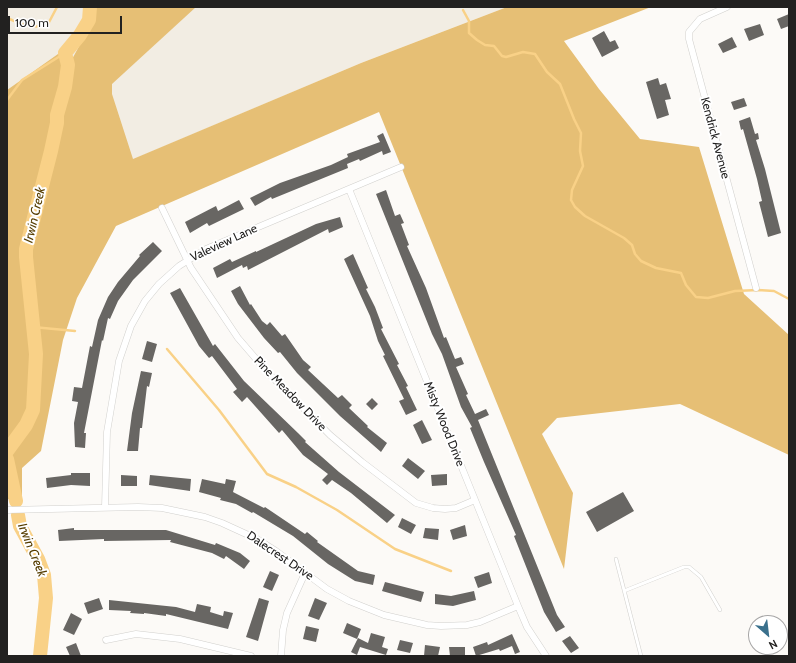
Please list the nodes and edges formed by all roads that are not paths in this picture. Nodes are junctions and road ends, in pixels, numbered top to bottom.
1 (727, 7) edge
2 (401, 167) dead end
3 (349, 189) junction
4 (162, 208) dead end
5 (186, 260) junction
6 (756, 288) dead end
7 (475, 500) junction
8 (105, 507) junction
9 (7, 510) edge
10 (616, 559) dead end
11 (305, 572) junction
12 (624, 591) junction
13 (518, 606) junction
14 (720, 610) dead end
15 (106, 640) dead end
16 (251, 656) edge
17 (281, 656) edge
18 (546, 656) edge
19 (641, 656) edge

1 - 6 street, Kendrick Avenue
2 - 3 street, Valeview Lane
3 - 5 street, Valeview Lane
3 - 7 street, Misty Wood Drive
4 - 5 street, Pine Meadow Drive
5 - 7 street, Pine Meadow Drive
5 - 8 street, Valeview Lane
7 - 13 street, Misty Wood Drive
8 - 9 street, Dalecrest Drive
8 - 11 street, Dalecrest Drive
10 - 12 lane
11 - 13 street, Dalecrest Drive
11 - 17 street
12 - 14 lane
12 - 19 lane
13 - 18 street, Misty Wood Drive
15 - 16 street

